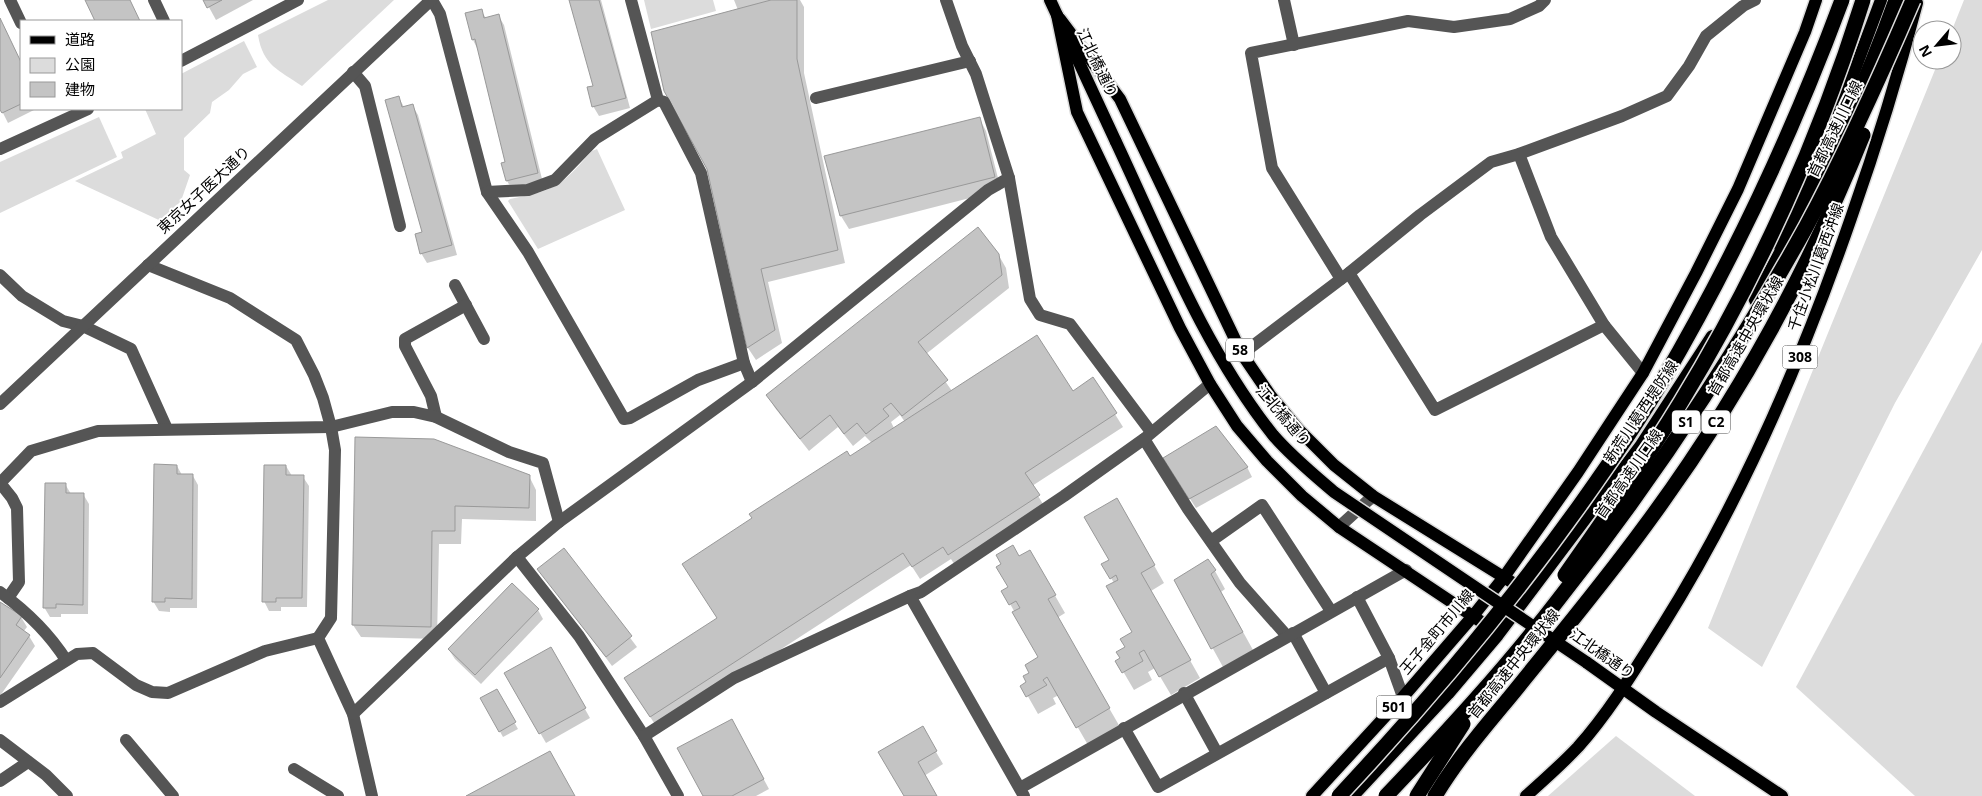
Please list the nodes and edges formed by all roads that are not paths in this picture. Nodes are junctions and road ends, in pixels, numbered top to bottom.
1 (10, 0) edge
2 (154, 0) edge
3 (298, 0) edge
4 (431, 0) edge
5 (631, 0) edge
6 (946, 0) edge
7 (1050, 0) edge
8 (1284, 0) edge
9 (1545, 0) edge
10 (1755, 0) edge
11 (1816, 0) edge
12 (1842, 0) edge
13 (1863, 0) edge
14 (1881, 0) edge
15 (1896, 0) edge
16 (1914, 0) edge
17 (1918, 0) edge
18 (416, 4) edge
19 (1057, 15) junction
20 (164, 20) edge
21 (20, 21) edge
22 (1294, 45) junction
23 (182, 59) edge
24 (970, 61) junction
25 (353, 72) junction
26 (816, 98) dead end
27 (658, 100) junction
28 (83, 110) edge
29 (67, 113) edge
30 (0, 149) edge
31 (1519, 154) junction
32 (1010, 178) junction
33 (487, 192) junction
34 (400, 226) dead end
35 (148, 265) junction
36 (1345, 276) junction
37 (1, 278) edge
38 (455, 285) dead end
39 (466, 305) junction
40 (1604, 325) junction
41 (82, 326) junction
42 (484, 339) dead end
43 (1242, 354) junction
44 (744, 364) junction
45 (1643, 373) junction
46 (752, 382) junction
47 (1712, 382) junction
48 (1210, 384) junction
49 (0, 404) edge
50 (436, 417) junction
51 (331, 426) junction
52 (167, 430) junction
53 (1148, 436) junction
54 (0, 483) edge
55 (1373, 496) junction
56 (559, 522) junction
57 (1339, 527) junction
58 (1211, 541) junction
59 (517, 557) junction
60 (1406, 570) junction
61 (1504, 577) junction
62 (1529, 594) junction
63 (4, 595) edge
64 (910, 596) junction
65 (1357, 597) junction
66 (1331, 611) junction
67 (1473, 616) junction
68 (1290, 634) junction
69 (1498, 634) junction
70 (318, 638) junction
71 (1389, 658) junction
72 (66, 660) junction
73 (1622, 688) junction
74 (1184, 693) junction
75 (1326, 693) junction
76 (1403, 698) junction
77 (0, 702) edge
78 (353, 714) junction
79 (1124, 728) junction
80 (644, 736) junction
81 (0, 740) edge
82 (126, 740) dead end
83 (1218, 754) junction
84 (28, 762) junction
85 (294, 769) dead end
86 (0, 781) edge
87 (1022, 792) edge
88 (67, 796) edge
89 (173, 796) edge
90 (338, 796) edge
91 (372, 796) edge
92 (678, 796) edge
93 (1312, 796) edge
94 (1339, 796) edge
95 (1353, 796) edge
96 (1386, 796) edge
97 (1417, 796) edge
98 (1435, 796) edge
99 (1526, 796) edge
100 (1782, 796) edge

1 - 21 street
2 - 20 street
3 - 23 street
4 - 18 street, 東京女子医大通り
4 - 33 street
5 - 27 street
6 - 24 street
7 - 19 main road, 江北橋通り / 58
8 - 22 street
9 - 22 street
10 - 31 street
11 - 45 main road, 新荒川葛西堤防線
12 - 94 highway, 首都高速川口線, bridge
13 - 97 highway, 首都高速中央環状線 / C2, bridge
14 - 62 main road, 新荒川葛西堤防線
15 - 47 highway, bridge
16 - 47 highway, 首都高速川口線 / S1, bridge
16 - 98 highway, 首都高速中央環状線 / C2, bridge
17 - 73 main road, 千住小松川葛西沖線 / 308
18 - 25 street, 東京女子医大通り
19 - 43 main road, 58
19 - 48 main road, 58
19 - 73 main road, 江北橋通り / 58, bridge
22 - 36 street
24 - 26 street
24 - 32 street
25 - 34 street
25 - 35 street, 東京女子医大通り
27 - 33 street
27 - 44 street
28 - 29 street
29 - 30 street
31 - 36 street
31 - 40 street
32 - 46 street
32 - 53 street
33 - 44 street
35 - 41 street, 東京女子医大通り
35 - 51 street
36 - 40 street
36 - 43 street
37 - 41 street
38 - 39 street
39 - 42 street
39 - 50 street
40 - 45 street
41 - 49 street, 東京女子医大通り
41 - 52 street
43 - 55 main road, 58
44 - 46 street
45 - 61 main road, 新荒川葛西堤防線
46 - 56 street
47 - 96 highway, 首都高速川口線 / S1, bridge
48 - 53 street
48 - 57 main road, 58
50 - 51 street
50 - 56 street
51 - 52 street
51 - 70 street
52 - 54 street
53 - 58 street
53 - 64 street
54 - 63 street
55 - 57 street
55 - 61 main road, 58
56 - 59 street
57 - 60 main road, 58
58 - 66 street
58 - 68 street
59 - 78 street
59 - 80 street
60 - 65 street
60 - 67 main road, 58
61 - 62 main road, 58
61 - 67 main road, 王子金町市川線 / 501
62 - 69 main road, 新荒川葛西堤防線
63 - 72 street
64 - 80 street
64 - 87 street
65 - 66 street
65 - 71 street
66 - 68 street
67 - 69 main road, 58
67 - 76 main road, 王子金町市川線 / 501
68 - 74 street
68 - 75 street
69 - 95 main road, 新荒川葛西堤防線
70 - 72 street
70 - 78 street
71 - 75 street
71 - 76 street
72 - 77 street
73 - 99 main road
73 - 100 main road, 江北橋通り
74 - 79 street
74 - 83 street
75 - 83 street
76 - 93 main road, 王子金町市川線 / 501
78 - 91 street
79 - 83 street
79 - 87 street
80 - 92 street
81 - 84 street
82 - 89 street
84 - 86 street
84 - 88 street
85 - 90 street

